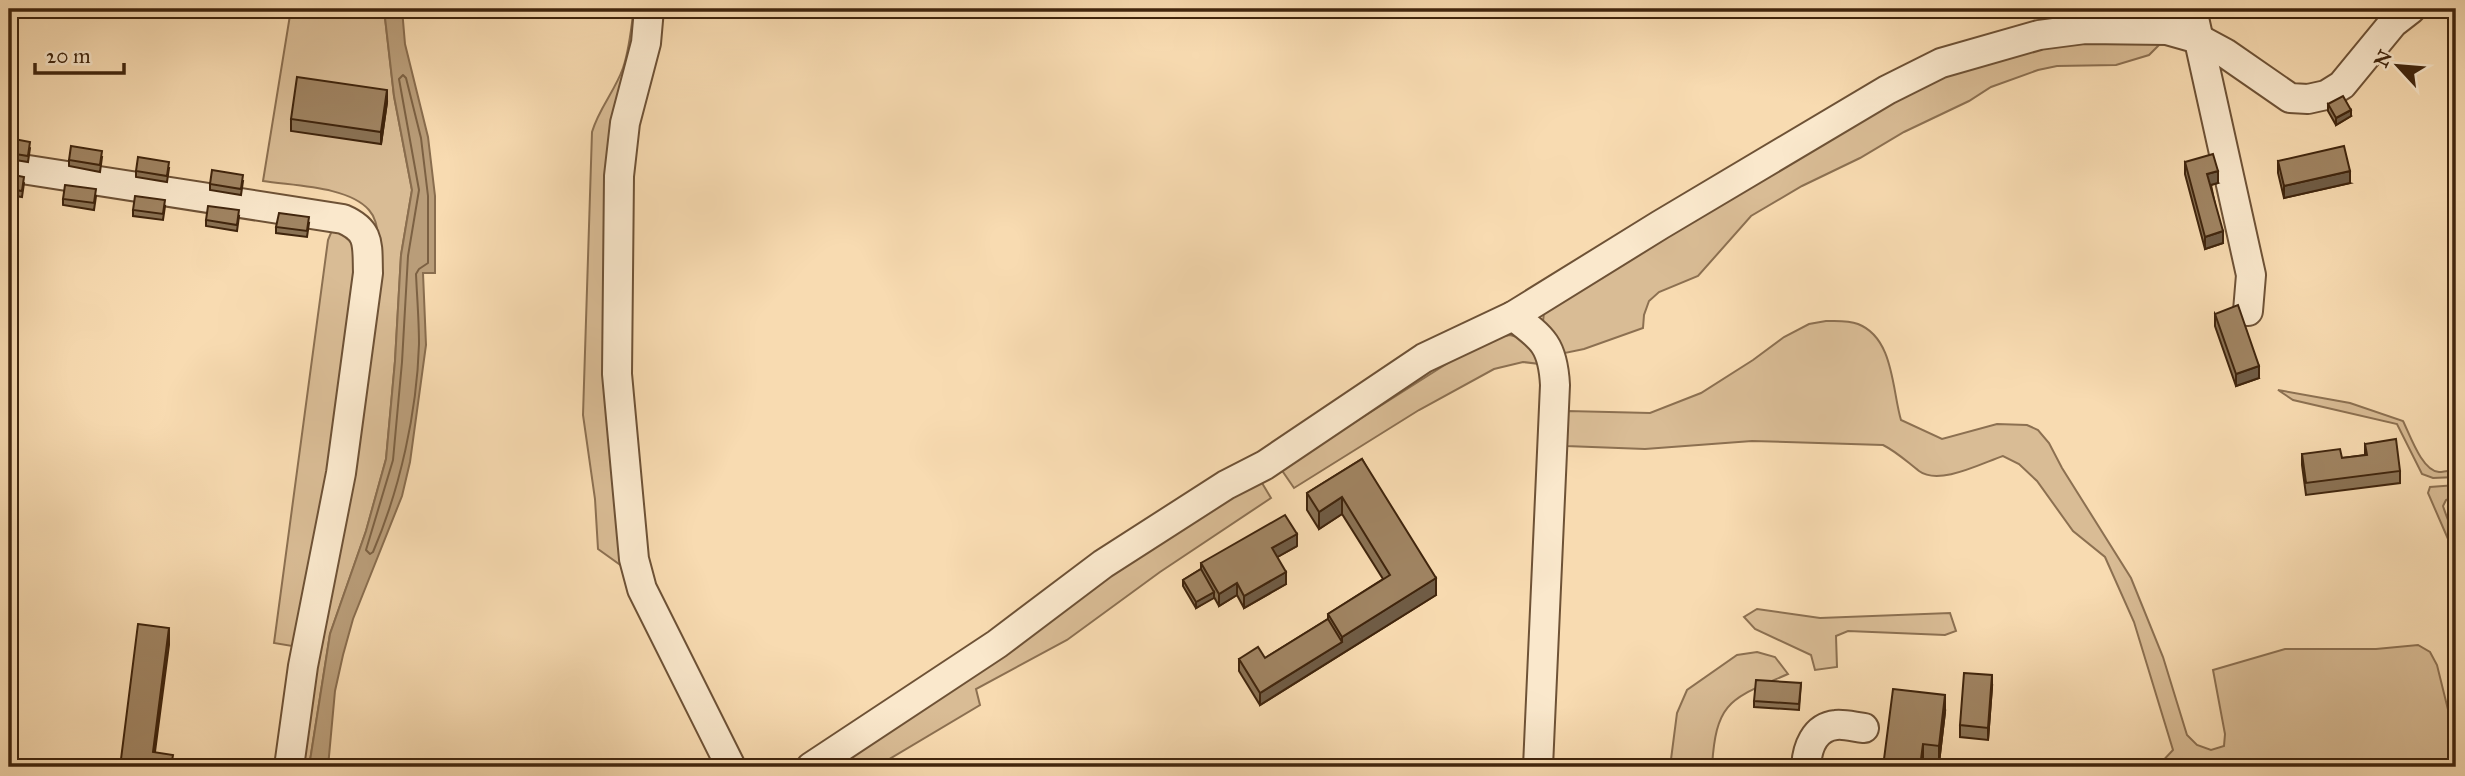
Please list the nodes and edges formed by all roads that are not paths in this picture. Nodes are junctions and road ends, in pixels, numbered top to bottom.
1 (649, 9) edge
2 (2192, 9) edge
3 (2411, 9) edge
4 (2199, 39) junction
5 (9, 167) edge
6 (2248, 311) dead end
7 (1513, 316) junction
8 (1864, 728) dead end
9 (289, 767) edge
10 (731, 767) edge
11 (811, 767) edge
12 (1538, 767) edge
13 (1806, 767) edge

1 - 10 street
2 - 4 street
3 - 4 street
4 - 6 street
4 - 7 street
5 - 9 street
7 - 11 street
7 - 12 street
8 - 13 street

